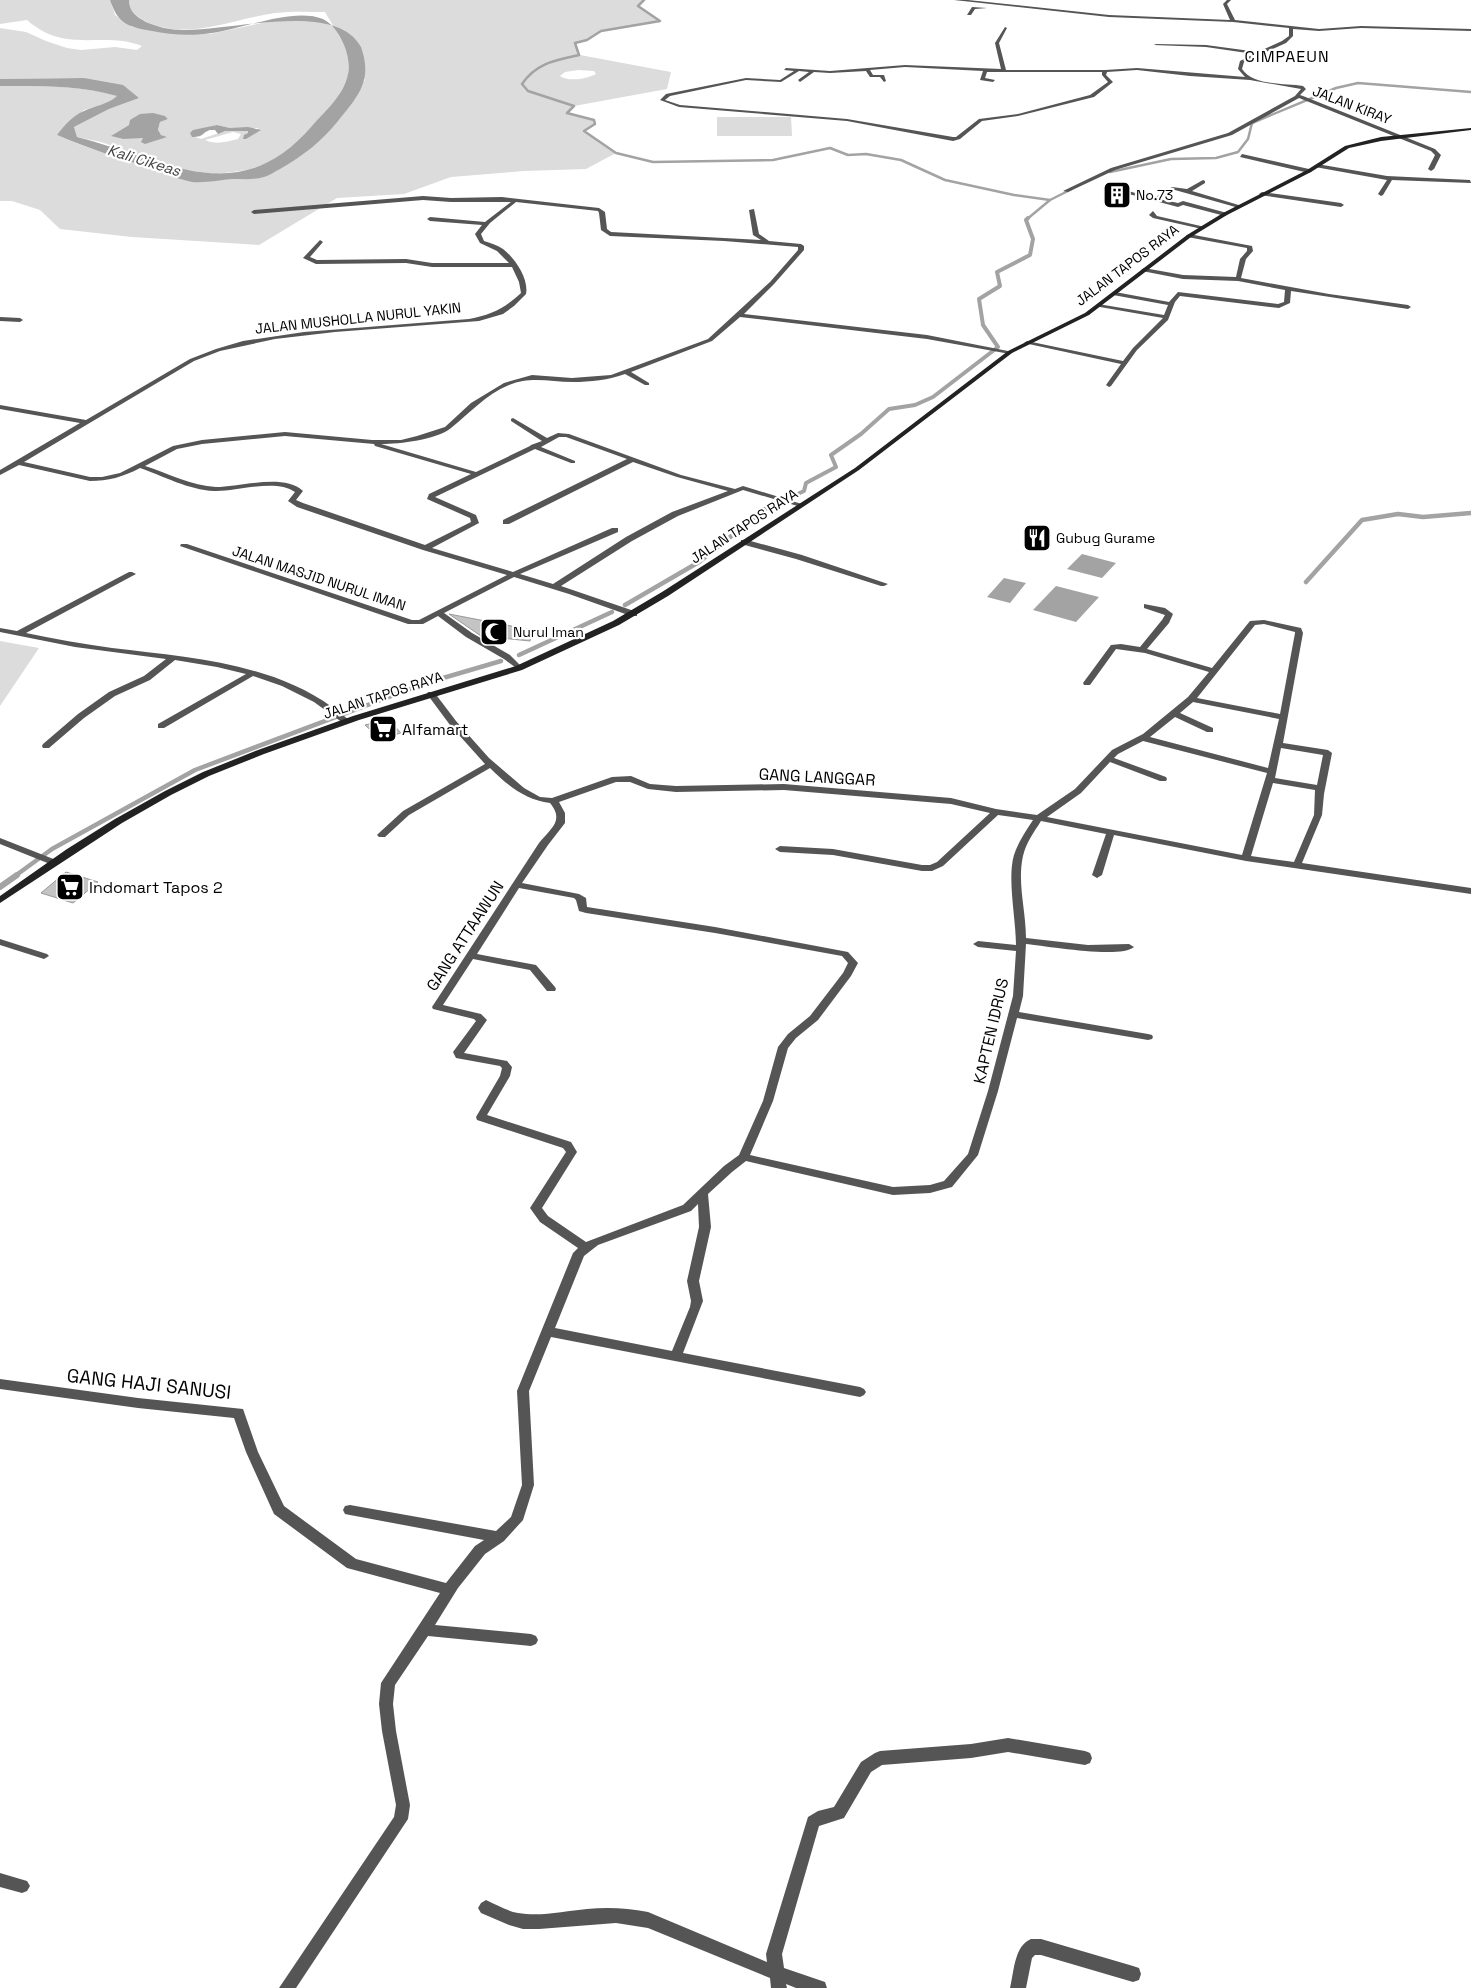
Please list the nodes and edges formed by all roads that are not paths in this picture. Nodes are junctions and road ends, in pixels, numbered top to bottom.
1 (956, 0) edge
2 (1229, 0) edge
3 (997, 4) junction
4 (969, 14) dead end
5 (1233, 21) junction
6 (1005, 28) dead end
7 (1291, 28) junction
8 (1471, 30) edge
9 (1156, 45) dead end
10 (1257, 53) junction
11 (867, 69) junction
12 (1185, 69) dead end
13 (786, 70) dead end
14 (797, 71) junction
15 (985, 71) junction
16 (1106, 71) junction
17 (812, 72) junction
18 (1004, 72) junction
19 (1183, 75) junction
20 (1249, 79) junction
21 (800, 81) dead end
22 (993, 81) dead end
23 (884, 82) dead end
24 (1299, 97) junction
25 (1471, 129) edge
26 (1403, 137) junction
27 (1242, 156) dead end
28 (1317, 166) junction
29 (1431, 169) dead end
30 (1309, 171) junction
31 (1391, 178) junction
32 (1203, 182) dead end
33 (1470, 182) edge
34 (1066, 191) dead end
35 (1188, 191) junction
36 (1128, 193) dead end
37 (1262, 194) junction
38 (1381, 194) dead end
39 (1156, 198) junction
40 (516, 200) junction
41 (1239, 206) junction
42 (1341, 206) dead end
43 (752, 210) dead end
44 (254, 212) dead end
45 (1153, 213) dead end
46 (1225, 214) junction
47 (430, 219) dead end
48 (486, 224) junction
49 (1202, 227) junction
50 (1189, 236) junction
51 (320, 242) dead end
52 (766, 242) junction
53 (512, 265) junction
54 (1144, 270) junction
55 (1238, 279) junction
56 (1288, 288) junction
57 (1115, 294) junction
58 (1172, 304) junction
59 (1100, 305) junction
60 (1408, 307) dead end
61 (739, 315) junction
62 (1167, 317) junction
63 (0, 319) edge
64 (20, 320) dead end
65 (1027, 343) junction
66 (1010, 352) junction
67 (1124, 363) junction
68 (626, 372) junction
69 (647, 384) dead end
70 (1109, 385) dead end
71 (0, 407) edge
72 (513, 420) dead end
73 (87, 422) junction
74 (547, 441) junction
75 (372, 442) junction
76 (533, 446) junction
77 (633, 459) junction
78 (17, 462) junction
79 (573, 462) dead end
80 (139, 466) junction
81 (0, 473) edge
82 (477, 474) junction
83 (735, 492) junction
84 (801, 505) junction
85 (506, 522) dead end
86 (615, 530) dead end
87 (744, 542) junction
88 (184, 546) dead end
89 (426, 548) junction
90 (132, 574) dead end
91 (512, 575) junction
92 (884, 584) dead end
93 (554, 587) junction
94 (1146, 606) dead end
95 (437, 612) junction
96 (634, 614) junction
97 (0, 630) edge
98 (18, 634) junction
99 (1142, 651) junction
100 (174, 658) junction
101 (519, 668) junction
102 (1214, 672) junction
103 (252, 673) junction
104 (1087, 682) dead end
105 (431, 694) junction
106 (1191, 699) junction
107 (1174, 713) junction
108 (1284, 718) junction
109 (345, 720) junction
110 (161, 726) dead end
111 (1210, 730) dead end
112 (1143, 738) junction
113 (1278, 745) junction
114 (46, 746) dead end
115 (1109, 759) junction
116 (491, 764) junction
117 (1271, 776) junction
118 (1163, 779) dead end
119 (553, 801) junction
120 (996, 812) junction
121 (1039, 818) junction
122 (1110, 832) junction
123 (1310, 832) junction
124 (382, 835) dead end
125 (0, 841) edge
126 (780, 849) dead end
127 (1246, 858) junction
128 (53, 862) junction
129 (1297, 865) junction
130 (1097, 875) dead end
131 (517, 885) junction
132 (1471, 890) edge
133 (0, 900) edge
134 (0, 942) edge
135 (978, 944) dead end
136 (1021, 945) junction
137 (1129, 947) dead end
138 (44, 956) dead end
139 (471, 956) junction
140 (551, 989) dead end
141 (1014, 1014) junction
142 (1148, 1037) dead end
143 (744, 1157) junction
144 (702, 1195) junction
145 (586, 1246) junction
146 (546, 1331) junction
147 (676, 1356) junction
148 (0, 1384) edge
149 (860, 1392) dead end
150 (350, 1510) dead end
151 (499, 1537) junction
152 (449, 1590) junction
153 (425, 1630) junction
154 (531, 1640) dead end
155 (1084, 1758) dead end
156 (0, 1880) edge
157 (22, 1886) dead end
158 (486, 1908) dead end
159 (1133, 1974) dead end
160 (777, 1981) edge
161 (287, 1988) edge
162 (819, 1988) edge
163 (1018, 1988) edge

1 - 3 street
2 - 5 street
3 - 4 street
3 - 5 street
5 - 7 street
6 - 18 street
7 - 8 street
7 - 10 street
9 - 10 street
10 - 20 street
11 - 15 street
11 - 17 street
11 - 23 street
12 - 19 street
13 - 14 street
14 - 16 street
14 - 17 street
15 - 18 street
15 - 22 street
16 - 18 street
16 - 19 street
17 - 21 street
19 - 20 street
20 - 24 street, JALAN KIRAY
24 - 26 street, JALAN KIRAY
24 - 34 street
25 - 26 main road, JALAN TAPOS RAYA
26 - 28 main road, JALAN TAPOS RAYA
26 - 29 street, JALAN KIRAY
27 - 30 street
28 - 30 main road, JALAN TAPOS RAYA
28 - 31 street
30 - 37 main road, JALAN TAPOS RAYA
31 - 33 street
31 - 38 street
32 - 35 street
35 - 39 street
35 - 41 street
36 - 39 street
37 - 41 main road, JALAN TAPOS RAYA
37 - 42 street
39 - 46 street
40 - 44 street
40 - 48 street
40 - 52 street
41 - 46 main road, JALAN TAPOS RAYA
43 - 52 street
45 - 49 street
46 - 49 main road, JALAN TAPOS RAYA
47 - 48 street
48 - 53 street, JALAN MUSHOLLA NURUL YAKIN
49 - 50 main road, JALAN TAPOS RAYA
50 - 54 main road, JALAN TAPOS RAYA
50 - 55 street
51 - 53 street
52 - 61 street
53 - 73 street, JALAN MUSHOLLA NURUL YAKIN
54 - 55 street
54 - 57 main road, JALAN TAPOS RAYA
55 - 56 street
56 - 58 street
56 - 60 street
57 - 58 street
57 - 59 main road, JALAN TAPOS RAYA
58 - 62 street
59 - 62 street
59 - 65 main road, JALAN TAPOS RAYA
61 - 66 street
61 - 68 street
62 - 67 street
63 - 64 street
65 - 66 main road, JALAN TAPOS RAYA
65 - 67 street
66 - 84 main road, JALAN TAPOS RAYA
67 - 70 street
68 - 69 street
68 - 75 street
71 - 73 street
72 - 74 street
73 - 78 street, JALAN MUSHOLLA NURUL YAKIN
74 - 76 street
74 - 77 street
75 - 80 street
75 - 82 street
76 - 79 street
76 - 82 street
77 - 83 street
77 - 85 street
78 - 80 street
78 - 81 street, JALAN MUSHOLLA NURUL YAKIN
80 - 89 street
82 - 89 street
83 - 84 street
83 - 93 street
84 - 87 main road, JALAN TAPOS RAYA
86 - 91 street, JALAN MASJID NURUL IMAN
87 - 92 street
87 - 96 main road, JALAN TAPOS RAYA
88 - 95 street, JALAN MASJID NURUL IMAN
89 - 91 street
90 - 98 street
91 - 93 street
91 - 95 street, JALAN MASJID NURUL IMAN
93 - 96 street
94 - 99 street
95 - 101 street
96 - 101 main road, JALAN TAPOS RAYA
97 - 98 street
98 - 100 street
99 - 102 street
99 - 104 street
100 - 103 street
100 - 114 street
101 - 105 main road, JALAN TAPOS RAYA
102 - 106 street
102 - 108 street
103 - 109 street
103 - 110 street
105 - 109 main road, JALAN TAPOS RAYA
105 - 116 street
106 - 107 street
106 - 108 street
107 - 111 street
107 - 112 street
108 - 113 street
109 - 128 main road, JALAN TAPOS RAYA
112 - 115 street
112 - 117 street
113 - 117 street
113 - 123 street
115 - 118 street
115 - 121 street
116 - 119 street
116 - 124 street
117 - 123 street
117 - 127 street
119 - 120 street, GANG LANGGAR
119 - 131 street, GANG ATTAAWUN
120 - 121 street, GANG LANGGAR
120 - 126 street
121 - 122 street, GANG LANGGAR
121 - 136 street, KAPTEN IDRUS
122 - 127 street, GANG LANGGAR
122 - 130 street
123 - 129 street
125 - 128 street
127 - 129 street, GANG LANGGAR
128 - 133 main road, JALAN TAPOS RAYA
129 - 132 street, GANG LANGGAR
131 - 139 street, GANG ATTAAWUN
131 - 143 street
134 - 138 street
135 - 136 street
136 - 137 street
136 - 141 street, KAPTEN IDRUS
139 - 140 street
139 - 145 street, GANG ATTAAWUN
141 - 142 street
141 - 143 street, KAPTEN IDRUS
143 - 144 street
144 - 145 street
144 - 147 street
145 - 146 street
146 - 147 street
146 - 151 street
147 - 149 street
148 - 152 street, GANG HAJI SANUSI
150 - 151 street
151 - 152 street
152 - 153 street
153 - 154 street
153 - 161 street
155 - 160 street
156 - 157 street
158 - 160 street
159 - 163 street
160 - 162 street

